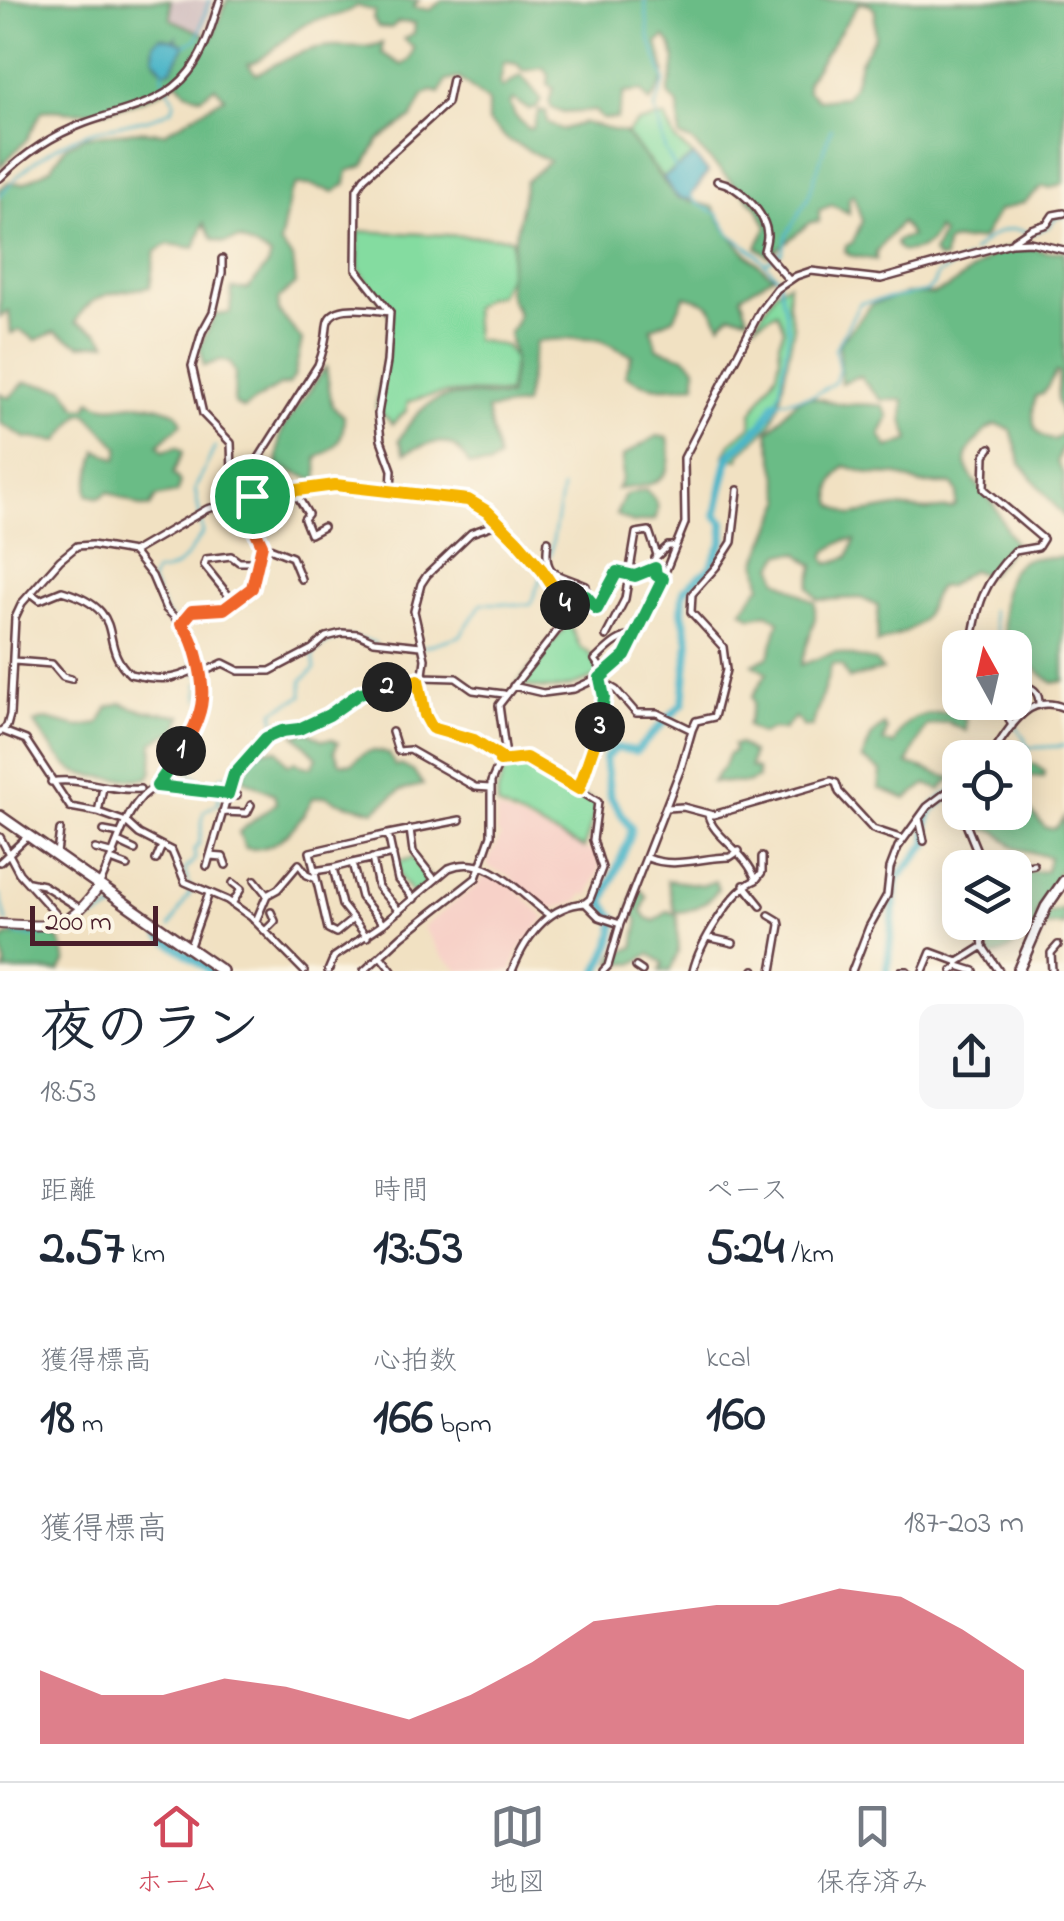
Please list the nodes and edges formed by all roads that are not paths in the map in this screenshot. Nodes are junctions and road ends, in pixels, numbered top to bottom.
1 (220, 0) edge
2 (452, 79) dead end
3 (0, 178) edge
4 (717, 181) dead end
5 (1064, 213) edge
6 (1011, 243) junction
7 (1064, 250) edge
8 (222, 259) dead end
9 (789, 280) junction
10 (390, 312) junction
11 (990, 448) dead end
12 (245, 480) junction
13 (310, 488) junction
14 (738, 490) dead end
15 (390, 491) junction
16 (251, 496) junction
17 (499, 523) junction
18 (323, 527) dead end
19 (548, 542) dead end
20 (262, 545) junction
21 (676, 546) junction
22 (133, 552) junction
23 (657, 555) junction
24 (258, 562) junction
25 (655, 568) junction
26 (632, 576) junction
27 (301, 578) dead end
28 (663, 579) junction
29 (31, 593) junction
30 (586, 596) junction
31 (234, 600) junction
32 (566, 610) junction
33 (181, 624) junction
34 (974, 630) edge
35 (606, 636) dead end
36 (636, 636) junction
37 (422, 647) junction
38 (14, 661) junction
39 (198, 671) junction
40 (420, 678) junction
41 (603, 679) junction
42 (71, 680) dead end
43 (513, 686) junction
44 (1032, 687) edge
45 (506, 694) junction
46 (1038, 704) junction
47 (1064, 708) edge
48 (1010, 720) edge
49 (1012, 726) junction
50 (692, 730) junction
51 (1, 731) edge
52 (392, 732) dead end
53 (1002, 740) edge
54 (501, 760) junction
55 (51, 782) junction
56 (157, 786) junction
57 (103, 788) junction
58 (490, 788) junction
59 (140, 789) dead end
60 (579, 789) junction
61 (228, 794) junction
62 (237, 796) dead end
63 (942, 796) edge
64 (251, 804) dead end
65 (666, 808) junction
66 (98, 812) junction
67 (222, 812) junction
68 (708, 815) junction
69 (0, 816) edge
70 (919, 818) junction
71 (460, 820) dead end
72 (126, 822) junction
73 (410, 829) junction
74 (60, 830) dead end
75 (104, 832) dead end
76 (388, 834) junction
77 (122, 835) junction
78 (28, 836) junction
79 (0, 837) edge
80 (903, 840) junction
81 (924, 841) dead end
82 (119, 843) junction
83 (162, 846) junction
84 (95, 850) dead end
85 (136, 850) dead end
86 (739, 851) junction
87 (10, 854) junction
88 (393, 854) junction
89 (56, 856) junction
90 (209, 856) junction
91 (113, 857) junction
92 (762, 857) dead end
93 (372, 858) junction
94 (648, 858) junction
95 (156, 860) dead end
96 (0, 862) edge
97 (352, 863) junction
98 (226, 865) dead end
99 (127, 866) dead end
100 (207, 866) dead end
101 (332, 868) junction
102 (480, 869) junction
103 (315, 875) junction
104 (255, 880) dead end
105 (436, 880) junction
106 (756, 880) junction
107 (1064, 881) edge
108 (26, 882) junction
109 (234, 883) dead end
110 (744, 884) junction
111 (98, 886) junction
112 (1064, 890) edge
113 (210, 893) junction
114 (267, 895) junction
115 (414, 899) junction
116 (585, 903) junction
117 (232, 904) junction
118 (762, 906) dead end
119 (82, 910) junction
120 (227, 912) dead end
121 (271, 912) dead end
122 (399, 912) junction
123 (549, 915) junction
124 (769, 915) dead end
125 (352, 920) junction
126 (256, 921) junction
127 (64, 922) junction
128 (199, 922) junction
129 (4, 923) edge
130 (383, 924) junction
131 (620, 924) junction
132 (210, 926) dead end
133 (265, 930) junction
134 (367, 937) junction
135 (707, 937) junction
136 (982, 940) edge
137 (734, 943) dead end
138 (1058, 945) dead end
139 (983, 946) junction
140 (189, 948) junction
141 (290, 956) junction
142 (381, 958) junction
143 (958, 964) junction
144 (281, 965) dead end
145 (1021, 967) edge
146 (997, 970) edge
147 (222, 971) edge
148 (304, 971) edge
149 (328, 971) edge
150 (364, 971) edge
151 (392, 971) edge
152 (512, 971) edge
153 (603, 971) edge
154 (693, 971) edge
155 (772, 971) edge
156 (852, 971) edge
157 (923, 971) edge
158 (952, 971) edge
159 (974, 971) edge
160 (1052, 971) edge

1 - 3 street
2 - 10 street
4 - 9 street
5 - 6 street
6 - 7 street
6 - 9 street
8 - 12 street
9 - 21 street
10 - 12 street
10 - 15 street
11 - 34 street
12 - 16 street
13 - 15 street
13 - 16 street
13 - 18 street
14 - 50 street
15 - 17 street
16 - 20 street
16 - 22 street
17 - 32 street
17 - 37 street
19 - 30 street
20 - 24 street
20 - 27 street
21 - 23 street
21 - 28 street
22 - 29 street
22 - 33 street
23 - 25 street
23 - 26 street
24 - 31 street
24 - 31 street
25 - 26 street
25 - 28 street
26 - 30 street
26 - 35 street
28 - 36 street
29 - 38 street
29 - 39 street
30 - 32 street
31 - 33 street
32 - 43 street
33 - 39 street
36 - 41 street
36 - 41 street
37 - 39 street
37 - 40 street
38 - 42 street
38 - 51 street
39 - 56 street
40 - 45 street
40 - 54 street
40 - 61 street
41 - 43 street
41 - 50 street
41 - 60 street
43 - 45 street
44 - 46 street
45 - 54 street
46 - 47 street
46 - 49 street
48 - 49 street
49 - 53 street
50 - 65 street
51 - 55 street
52 - 58 street
54 - 58 street
54 - 60 street
55 - 57 street
55 - 66 street
56 - 61 street
56 - 72 street
57 - 59 street
57 - 66 street
58 - 102 street
60 - 116 street
61 - 62 street
61 - 67 street
63 - 70 street
64 - 67 street
65 - 68 street
65 - 94 street
66 - 72 street
67 - 90 street
68 - 80 street
68 - 86 street
69 - 78 highway
70 - 80 street
70 - 81 street
71 - 73 street
72 - 77 street
72 - 83 street
73 - 76 street
73 - 105 street
74 - 89 street
75 - 77 street
76 - 88 street
76 - 103 street
77 - 82 street
78 - 87 street
78 - 89 highway
79 - 87 street
80 - 156 street
82 - 85 street
82 - 91 street
83 - 95 street
83 - 113 street
84 - 91 street
86 - 94 street
86 - 106 street
87 - 96 street
87 - 108 street
88 - 93 street
88 - 115 street
89 - 111 highway
90 - 98 street
90 - 100 street
91 - 99 street
91 - 111 street
92 - 106 street
93 - 97 street
93 - 122 street
94 - 131 street
97 - 101 street
97 - 130 street
101 - 103 street
101 - 125 street
102 - 105 street
102 - 123 street
102 - 142 street
103 - 114 street
103 - 125 street
104 - 114 street
105 - 115 street
106 - 110 street
107 - 145 highway
108 - 119 street
108 - 127 street
109 - 117 street
110 - 118 street
110 - 135 street
111 - 119 main road
111 - 140 highway
112 - 145 highway
113 - 117 street
113 - 128 street
114 - 126 street
115 - 122 street
116 - 123 street
116 - 131 street
117 - 120 street
117 - 126 street
119 - 127 main road
121 - 133 street
122 - 130 street
123 - 152 street
124 - 155 street
125 - 134 street
126 - 133 street
127 - 129 main road
128 - 132 street
128 - 140 street
130 - 134 street
131 - 153 street
133 - 141 street
134 - 149 street
135 - 137 street
135 - 154 street
136 - 139 street
138 - 160 street
139 - 143 street
139 - 146 street
140 - 147 highway
141 - 144 street
141 - 148 street
142 - 150 street
142 - 151 street
143 - 157 street
143 - 158 street
143 - 159 street

